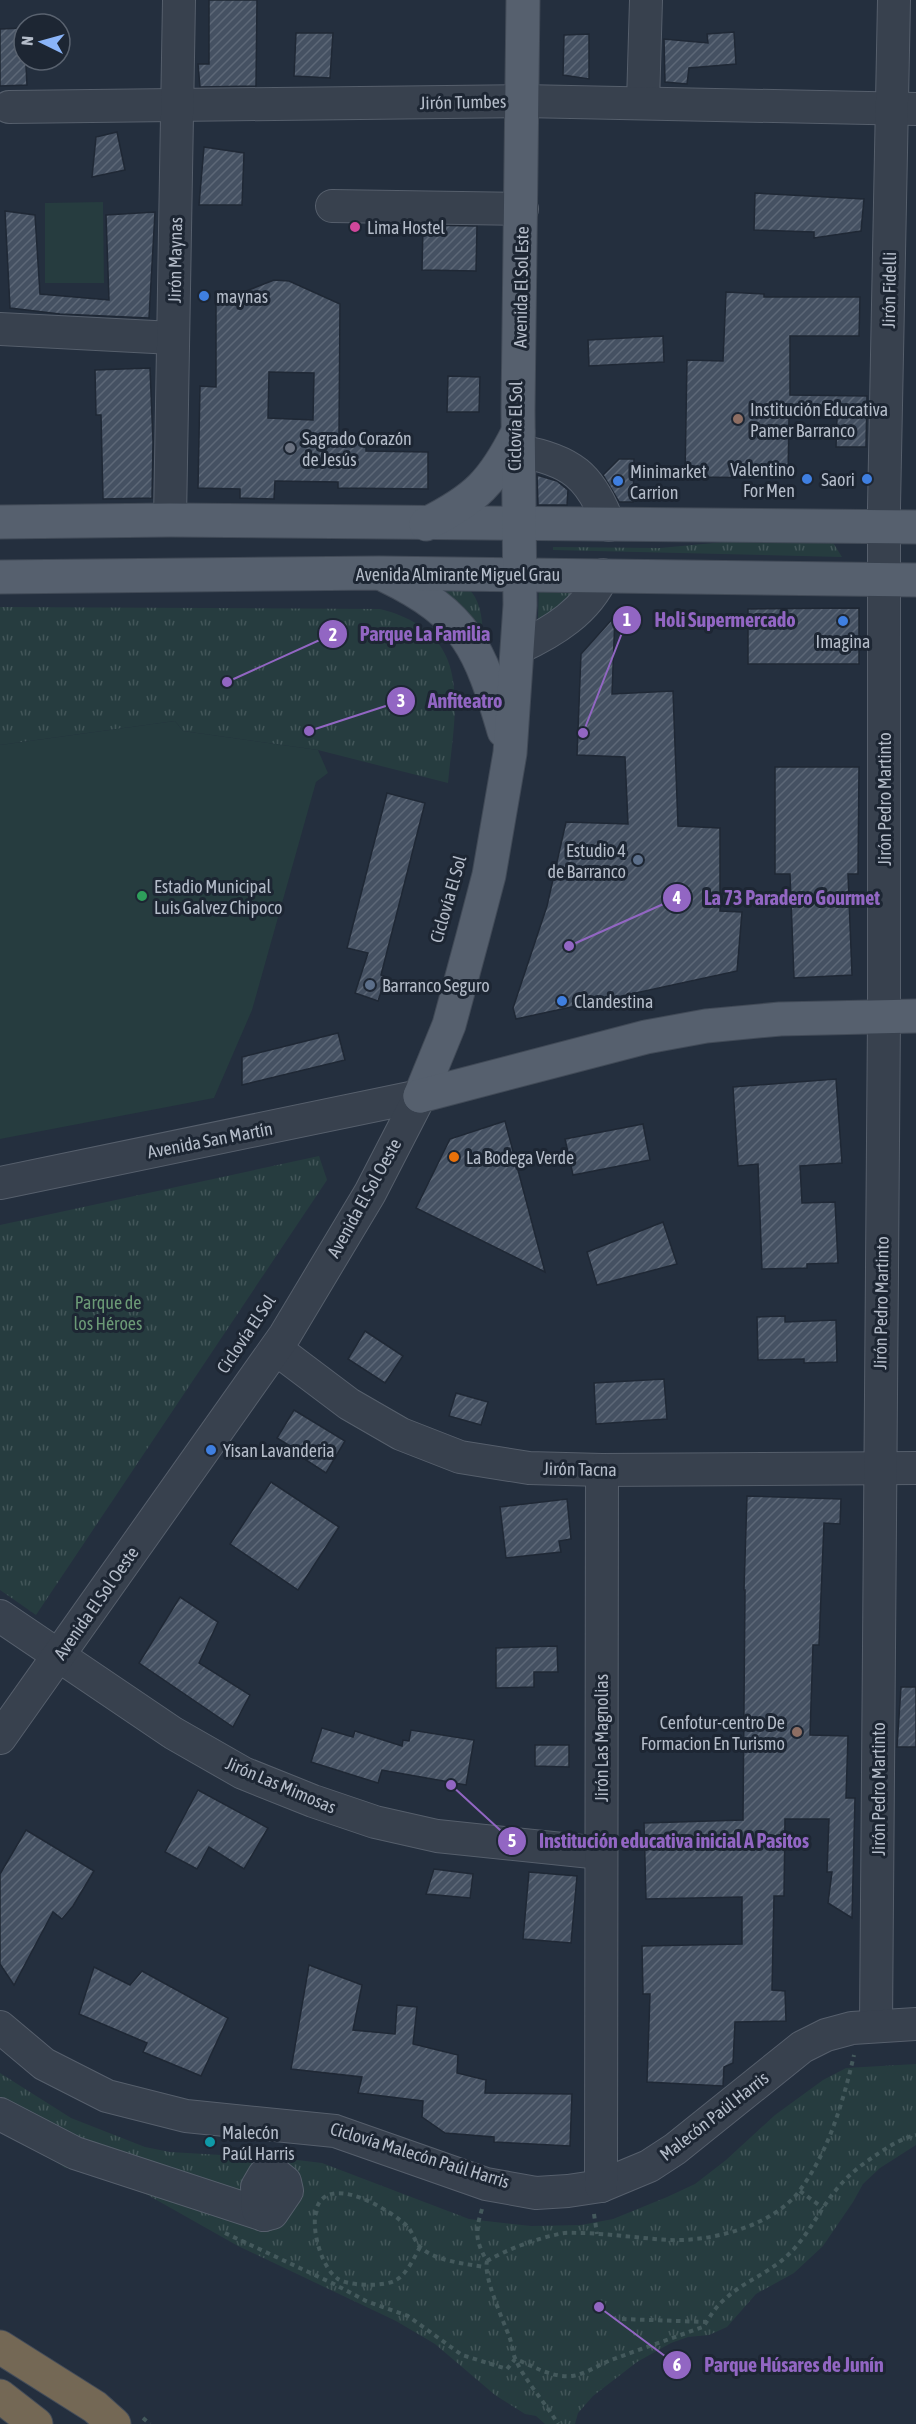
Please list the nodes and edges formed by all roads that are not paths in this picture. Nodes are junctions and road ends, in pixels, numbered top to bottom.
1 (179, 0) edge
2 (523, 0) edge
3 (646, 0) edge
4 (894, 0) edge
5 (524, 102) junction
6 (643, 103) junction
7 (177, 105) junction
8 (9, 107) dead end
9 (904, 109) edge
10 (332, 206) dead end
11 (522, 209) junction
12 (0, 329) edge
13 (173, 338) junction
14 (519, 440) junction
15 (170, 520) junction
16 (0, 522) edge
17 (290, 522) junction
18 (426, 524) junction
19 (519, 525) junction
20 (609, 525) junction
21 (900, 527) edge
22 (379, 573) junction
23 (309, 574) junction
24 (519, 574) junction
25 (603, 575) junction
26 (0, 578) edge
27 (900, 580) edge
28 (518, 648) junction
29 (510, 753) junction
30 (884, 1016) junction
31 (916, 1016) edge
32 (420, 1096) junction
33 (0, 1182) edge
34 (276, 1349) junction
35 (879, 1467) junction
36 (916, 1468) edge
37 (602, 1470) junction
38 (0, 1616) edge
39 (58, 1656) junction
40 (0, 1738) edge
41 (601, 1853) junction
42 (916, 2024) edge
43 (0, 2027) edge
44 (864, 2027) junction
45 (0, 2114) edge
46 (277, 2125) junction
47 (601, 2186) junction
48 (0, 2347) edge
49 (0, 2396) edge
50 (104, 2416) edge
51 (36, 2424) edge

1 - 7 street, Jirón Maynas
2 - 5 main road, Avenida El Sol Este
3 - 6 street
4 - 9 street, Jirón Fidelli
5 - 6 street, Jirón Tumbes
5 - 7 street, Jirón Tumbes
5 - 11 main road, Avenida El Sol Este
6 - 9 street, Jirón Tumbes
7 - 8 street, Jirón Tumbes
7 - 13 street, Jirón Maynas
9 - 21 street, Jirón Fidelli
10 - 11 street
11 - 14 main road, Avenida El Sol Este
12 - 13 street
13 - 15 street, Jirón Maynas
14 - 18 main road
14 - 19 main road, Avenida El Sol Este
14 - 20 street
15 - 16 main road
15 - 17 main road
17 - 18 main road
17 - 23 main road
18 - 19 main road
19 - 20 main road
19 - 24 main road, Avenida El Sol Este
20 - 21 main road
21 - 27 street, Jirón Fidelli
22 - 23 main road, Avenida Almirante Miguel Grau
22 - 24 main road, Avenida Almirante Miguel Grau
22 - 29 main road
23 - 26 main road, Avenida Almirante Miguel Grau
24 - 25 main road, Avenida Almirante Miguel Grau
24 - 28 main road, Avenida El Sol Oeste
25 - 27 main road, Avenida Almirante Miguel Grau
25 - 28 street
27 - 30 street, Jirón Pedro Martinto
28 - 29 main road, Avenida El Sol Oeste
29 - 32 main road, Avenida El Sol Oeste
30 - 31 main road
30 - 32 main road
30 - 35 street, Jirón Pedro Martinto
32 - 33 street, Avenida San Martín
32 - 34 street, Avenida El Sol Oeste
34 - 37 street, Jirón Tacna
34 - 39 street, Avenida El Sol Oeste
35 - 36 street, Jirón Tacna
35 - 37 street, Jirón Tacna
35 - 44 street, Jirón Pedro Martinto
37 - 41 street, Jirón Las Magnolias
38 - 39 street, Jirón Las Mimosas
39 - 40 street, Avenida El Sol Oeste
39 - 41 street, Jirón Las Mimosas
41 - 47 street, Jirón Las Magnolias
42 - 44 street, Malecón Paúl Harris
43 - 46 street, Malecón Paúl Harris
44 - 47 street, Malecón Paúl Harris
45 - 46 street
46 - 47 street, Malecón Paúl Harris
48 - 50 highway
49 - 51 highway

